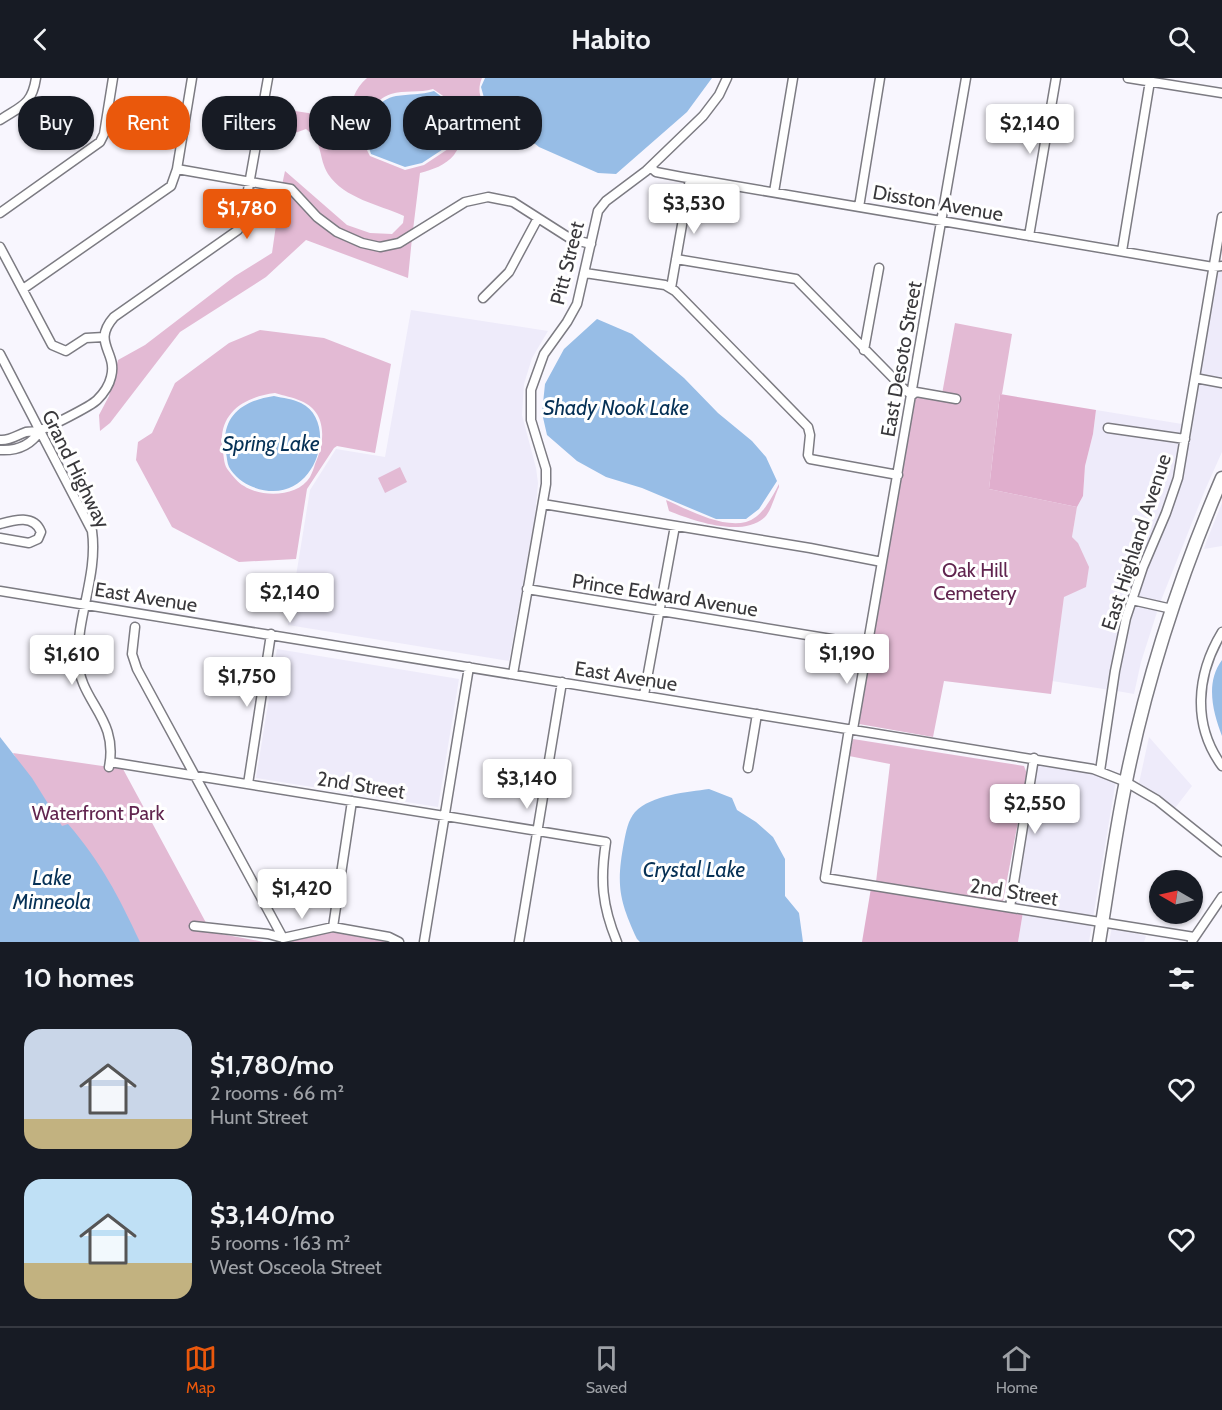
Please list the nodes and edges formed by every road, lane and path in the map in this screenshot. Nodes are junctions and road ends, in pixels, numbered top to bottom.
1 (36, 78) edge
2 (113, 78) edge
3 (192, 78) edge
4 (268, 78) edge
5 (727, 78) edge
6 (794, 78) edge
7 (880, 78) edge
8 (966, 78) edge
9 (1056, 78) edge
10 (1128, 78) edge
11 (1150, 81) junction
12 (1222, 93) edge
13 (0, 120) edge
14 (650, 167) junction
15 (177, 169) junction
16 (690, 179) junction
17 (249, 181) junction
18 (774, 192) junction
19 (859, 207) junction
20 (0, 213) edge
21 (1222, 217) edge
22 (538, 218) junction
23 (942, 220) junction
24 (1029, 236) junction
25 (591, 244) junction
26 (0, 246) edge
27 (1122, 251) junction
28 (676, 259) junction
29 (1218, 266) edge
30 (879, 268) dead end
31 (585, 273) junction
32 (671, 288) junction
33 (23, 289) junction
34 (483, 298) dead end
35 (104, 336) junction
36 (864, 350) junction
37 (0, 354) edge
38 (1195, 378) junction
39 (1222, 383) edge
40 (912, 395) junction
41 (956, 399) dead end
42 (1108, 428) dead end
43 (40, 430) junction
44 (0, 440) edge
45 (1185, 440) junction
46 (0, 450) edge
47 (898, 475) junction
48 (1222, 478) edge
49 (1217, 500) edge
50 (543, 504) junction
51 (0, 524) edge
52 (675, 526) junction
53 (0, 538) edge
54 (882, 562) junction
55 (527, 589) junction
56 (0, 591) edge
57 (1132, 600) junction
58 (86, 604) junction
59 (1172, 609) junction
60 (660, 611) junction
61 (135, 627) dead end
62 (1222, 632) edge
63 (271, 634) junction
64 (868, 645) junction
65 (469, 667) junction
66 (513, 674) junction
67 (562, 682) junction
68 (644, 695) junction
69 (757, 714) junction
70 (851, 729) junction
71 (1034, 759) junction
72 (110, 765) joint
73 (1222, 766) edge
74 (748, 768) dead end
75 (1100, 771) junction
76 (196, 776) junction
77 (1126, 782) junction
78 (248, 784) junction
79 (352, 801) junction
80 (445, 815) junction
81 (537, 831) junction
82 (1222, 852) edge
83 (830, 879) joint
84 (1222, 897) edge
85 (1011, 907) junction
86 (1102, 923) junction
87 (194, 926) dead end
88 (333, 927) junction
89 (283, 938) junction
90 (1192, 939) edge
91 (399, 942) edge
92 (424, 942) edge
93 (519, 942) edge
94 (617, 942) edge
95 (1099, 942) edge

1 - 13 street
2 - 20 street
3 - 15 street
4 - 17 street
5 - 14 street, Pitt Street
6 - 18 street
7 - 19 street
8 - 23 street, East Desoto Street
9 - 24 street
10 - 11 street
11 - 12 street
11 - 27 street
14 - 16 street, Disston Avenue
14 - 25 street, Pitt Street
15 - 17 street
15 - 33 street
16 - 18 street, Disston Avenue
16 - 28 street
17 - 22 street
17 - 35 street
18 - 19 street, Disston Avenue
19 - 23 street, Disston Avenue
21 - 29 street, East Highland Avenue
22 - 25 street
22 - 34 street
23 - 24 street, Disston Avenue
23 - 40 street, East Desoto Street
24 - 27 street, Disston Avenue
25 - 31 street, Pitt Street
26 - 33 street
27 - 29 street, Disston Avenue
28 - 32 street
28 - 36 street
29 - 38 street, East Highland Avenue
30 - 36 street
31 - 32 street
31 - 50 street, Pitt Street
32 - 47 street
33 - 35 street
35 - 43 street
36 - 40 street
37 - 43 street, Grand Highway
38 - 39 street
38 - 45 street, East Highland Avenue
40 - 41 street
40 - 47 street, East Desoto Street
42 - 45 street
43 - 44 street
43 - 46 street
43 - 58 street, Grand Highway
45 - 57 street, East Highland Avenue
47 - 54 street, East Desoto Street
48 - 49 highway
49 - 59 highway
50 - 52 street
50 - 55 street, Pitt Street
51 - 53 street
52 - 54 street
52 - 60 street
54 - 64 street, East Desoto Street
55 - 60 street, Prince Edward Avenue
55 - 66 street, Pitt Street
56 - 58 street, East Avenue
57 - 59 street
57 - 75 street, East Highland Avenue
58 - 63 street, East Avenue
58 - 72 street, Grand Highway
59 - 77 highway
60 - 64 street, Prince Edward Avenue
60 - 68 street
61 - 76 street
62 - 73 street
63 - 65 street, East Avenue
63 - 78 street
64 - 70 street, East Desoto Street
65 - 66 street, East Avenue
65 - 80 street
66 - 67 street, East Avenue
67 - 68 street, East Avenue
67 - 81 street
68 - 69 street, East Avenue
69 - 70 street, East Avenue
69 - 74 street
70 - 71 street, East Avenue
70 - 83 street, East Desoto Street
71 - 75 street, East Avenue
71 - 85 street
72 - 76 street, 2nd Street
75 - 77 street, East Avenue
76 - 78 street, 2nd Street
76 - 89 street
77 - 82 street, East Avenue
77 - 86 highway
78 - 79 street, 2nd Street
79 - 80 street, 2nd Street
79 - 88 street
80 - 81 street, 2nd Street
80 - 92 street
81 - 93 street
81 - 94 street, 2nd Street
83 - 85 street, 2nd Street
84 - 90 street
85 - 86 street, 2nd Street
86 - 90 street, 2nd Street
86 - 95 highway
87 - 89 street
88 - 89 street
88 - 91 street

